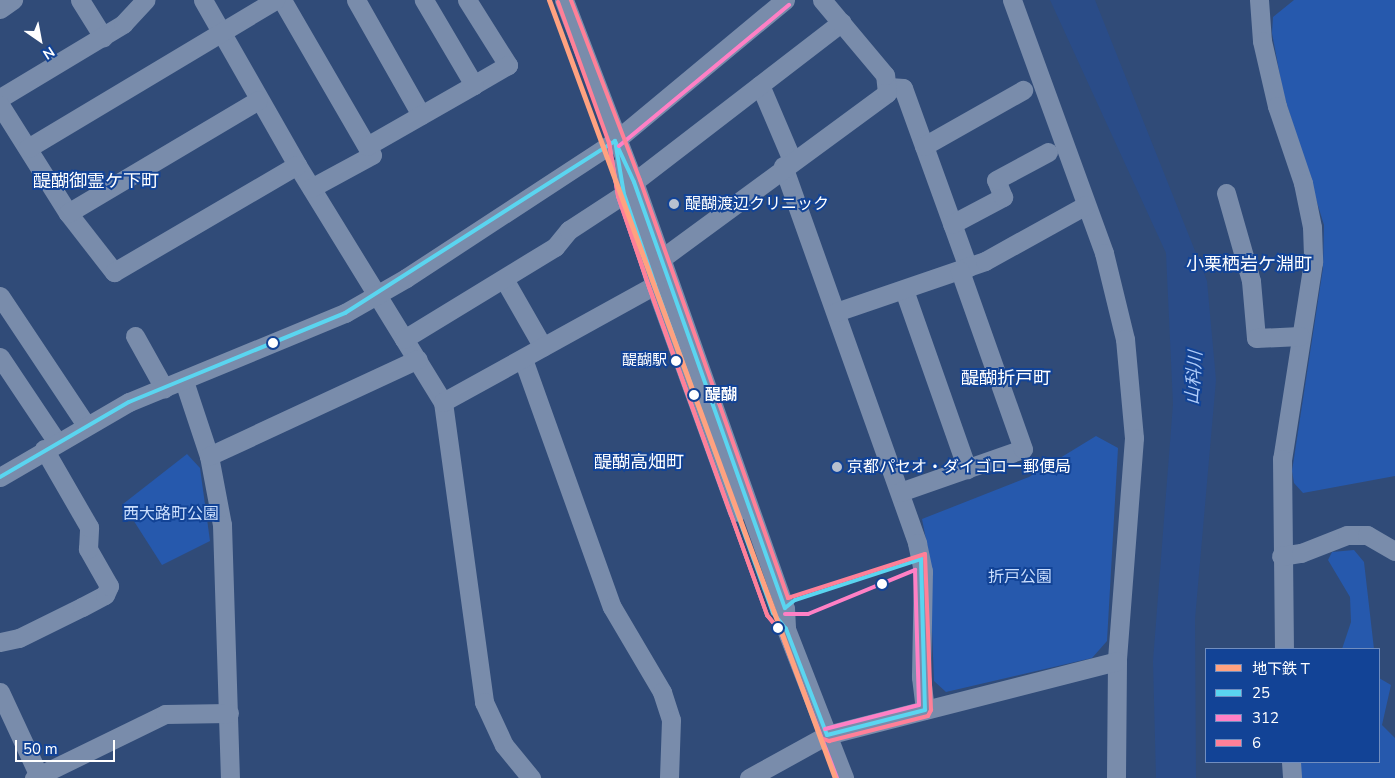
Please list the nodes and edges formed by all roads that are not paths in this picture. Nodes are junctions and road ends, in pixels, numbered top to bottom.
1 (13, 0) edge
2 (80, 0) edge
3 (145, 0) edge
4 (203, 0) edge
5 (275, 0) edge
6 (282, 0) edge
7 (356, 0) edge
8 (424, 0) edge
9 (467, 0) edge
10 (564, 0) edge
11 (785, 0) edge
12 (822, 0) edge
13 (1012, 0) edge
14 (1259, 0) edge
15 (0, 9) edge
16 (842, 22) junction
17 (221, 34) junction
18 (103, 36) junction
19 (474, 85) junction
20 (760, 85) junction
21 (889, 87) junction
22 (1023, 90) dead end
23 (0, 98) edge
24 (258, 100) junction
25 (0, 105) edge
26 (421, 115) junction
27 (615, 142) junction
28 (367, 146) junction
29 (924, 146) junction
30 (28, 148) junction
31 (1048, 152) dead end
32 (788, 163) junction
33 (297, 166) junction
34 (311, 188) junction
35 (629, 188) junction
36 (1234, 201) dead end
37 (1086, 205) junction
38 (68, 213) junction
39 (952, 224) junction
40 (661, 260) junction
41 (964, 270) junction
42 (504, 279) junction
43 (655, 285) junction
44 (904, 290) junction
45 (378, 294) junction
46 (0, 296) edge
47 (836, 312) junction
48 (135, 336) dead end
49 (1300, 336) junction
50 (404, 339) junction
51 (543, 347) junction
52 (0, 356) edge
53 (418, 359) junction
54 (523, 359) junction
55 (6, 378) edge
56 (184, 381) junction
57 (164, 388) junction
58 (443, 402) junction
59 (86, 425) junction
60 (50, 446) junction
61 (209, 456) junction
62 (967, 469) junction
63 (0, 477) edge
64 (900, 492) junction
65 (1395, 551) edge
66 (1281, 556) junction
67 (786, 629) junction
68 (0, 642) edge
69 (1284, 648) edge
70 (1117, 661) junction
71 (0, 692) edge
72 (925, 710) junction
73 (229, 713) junction
74 (827, 735) junction
75 (1291, 763) edge
76 (36, 776) edge
77 (230, 778) edge
78 (531, 778) edge
79 (669, 778) edge
80 (749, 778) edge
81 (844, 778) edge
82 (1116, 778) edge
83 (1292, 778) edge

1 - 15 street
2 - 18 street
3 - 18 street
4 - 17 street
5 - 17 street
6 - 28 street
7 - 26 street
8 - 19 street
9 - 19 street
10 - 27 street
11 - 27 street
12 - 16 street
13 - 37 street
14 - 49 street
16 - 20 street
16 - 21 street
17 - 24 street
17 - 30 street
18 - 23 street
19 - 26 street
20 - 32 street
20 - 35 street
21 - 29 street
21 - 32 street
22 - 29 street
24 - 33 street
24 - 38 street
25 - 30 street
26 - 28 street
27 - 35 street
27 - 45 street
28 - 34 street
29 - 39 street
30 - 38 street
31 - 39 street
32 - 40 street
32 - 47 street
33 - 34 street
33 - 38 street
34 - 45 street
35 - 40 street
35 - 42 street
35 - 43 street
36 - 49 street
37 - 41 street
37 - 70 street
39 - 41 street
40 - 67 street
41 - 44 street
41 - 62 street
42 - 50 street
42 - 51 street
43 - 51 street
43 - 67 street
44 - 47 street
44 - 62 street
45 - 50 street
45 - 56 street
46 - 59 street
47 - 64 street
48 - 57 street
49 - 66 street
50 - 53 street
51 - 54 street
52 - 55 street
53 - 58 street
53 - 61 street
54 - 58 street
54 - 79 street
55 - 60 street
56 - 57 street
56 - 61 street
57 - 59 street
58 - 78 street
59 - 60 street
60 - 63 street
60 - 68 street
61 - 73 street
62 - 64 street
64 - 72 street
65 - 66 street
66 - 69 street
67 - 74 street
70 - 72 street
70 - 82 street
71 - 76 street
72 - 74 street
73 - 76 street
73 - 77 street
74 - 80 street
74 - 81 street
75 - 83 street

